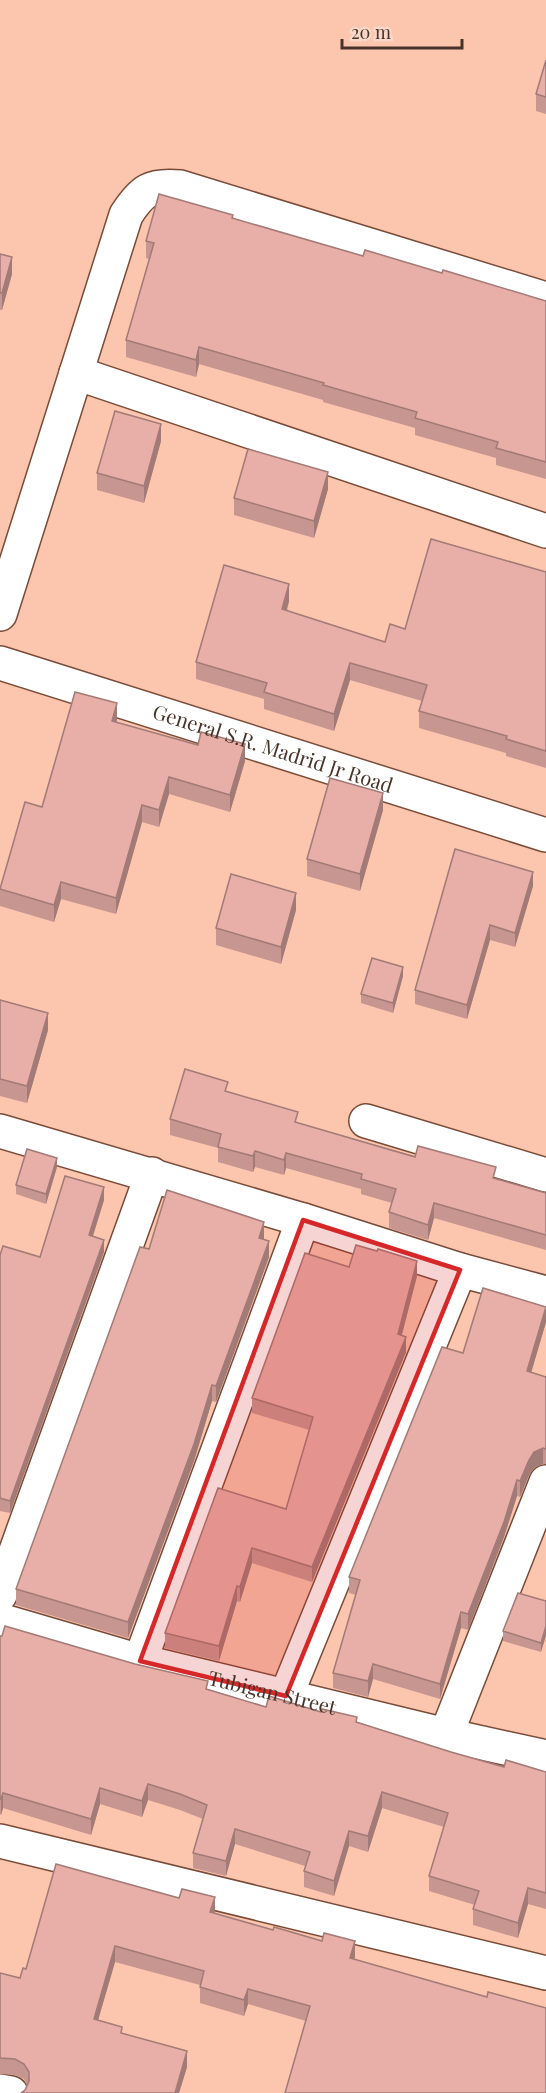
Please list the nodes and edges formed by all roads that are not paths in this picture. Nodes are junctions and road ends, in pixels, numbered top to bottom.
1 (546, 299) edge
2 (76, 373) junction
3 (546, 531) edge
4 (0, 614) edge
5 (0, 663) edge
6 (546, 835) edge
7 (366, 1121) dead end
8 (0, 1131) edge
9 (152, 1174) junction
10 (546, 1175) edge
11 (303, 1220) junction
12 (460, 1270) junction
13 (546, 1293) edge
14 (546, 1482) edge
15 (0, 1595) edge
16 (0, 1620) edge
17 (140, 1661) junction
18 (286, 1696) junction
19 (446, 1735) junction
20 (546, 1757) edge
21 (0, 1841) edge
22 (546, 1973) edge
23 (0, 2091) edge
24 (11, 2093) edge

1 - 2 street
2 - 3 street
2 - 4 street
5 - 6 street, General S.R. Madrid Jr Road
7 - 10 street
8 - 9 street
9 - 11 street
9 - 15 street
11 - 12 street
11 - 17 street
12 - 13 street
12 - 18 street
14 - 19 street
16 - 17 street, Tubigan Street
17 - 18 street, Tubigan Street
18 - 19 street, Tubigan Street
19 - 20 street, Tubigan Street
21 - 22 street
23 - 24 street

